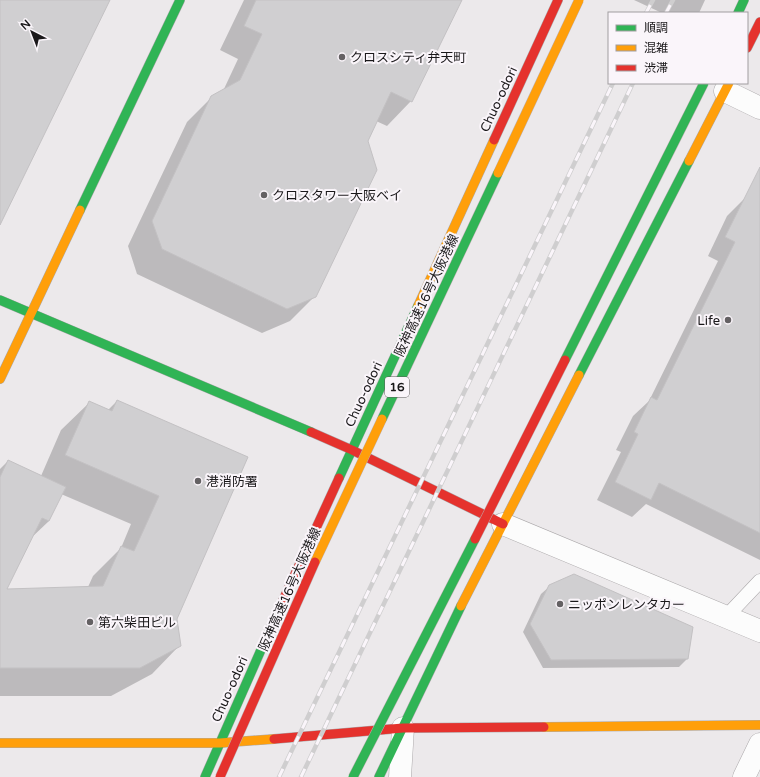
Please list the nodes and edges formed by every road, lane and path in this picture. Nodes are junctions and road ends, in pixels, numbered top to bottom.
1 (180, 0) edge
2 (558, 0) edge
3 (579, 0) edge
4 (744, 0) edge
5 (738, 12) edge
6 (760, 22) edge
7 (748, 46) edge
8 (703, 84) edge
9 (728, 87) edge
10 (760, 108) edge
11 (0, 300) edge
12 (31, 312) junction
13 (0, 379) edge
14 (352, 450) junction
15 (503, 524) junction
16 (760, 581) edge
17 (726, 617) junction
18 (760, 631) edge
19 (760, 725) edge
20 (403, 728) junction
21 (0, 743) edge
22 (220, 743) junction
23 (760, 744) edge
24 (205, 777) edge
25 (220, 777) edge
26 (353, 777) edge
27 (379, 777) edge
28 (400, 777) edge
29 (744, 777) edge

1 - 12 main road
2 - 14 main road, Chuo-odori
3 - 25 main road, 阪神高速16号大阪港線 / 16, bridge
4 - 5 main road
6 - 7 main road
8 - 26 main road, bridge
9 - 10 street
9 - 15 main road
11 - 12 main road
12 - 13 main road
12 - 14 main road
14 - 15 main road
14 - 22 main road, Chuo-odori
15 - 17 street
15 - 20 main road
16 - 17 lane
17 - 18 street
19 - 20 main road
20 - 22 main road
20 - 27 main road
20 - 28 street
21 - 22 main road
22 - 24 main road, Chuo-odori
23 - 29 street

